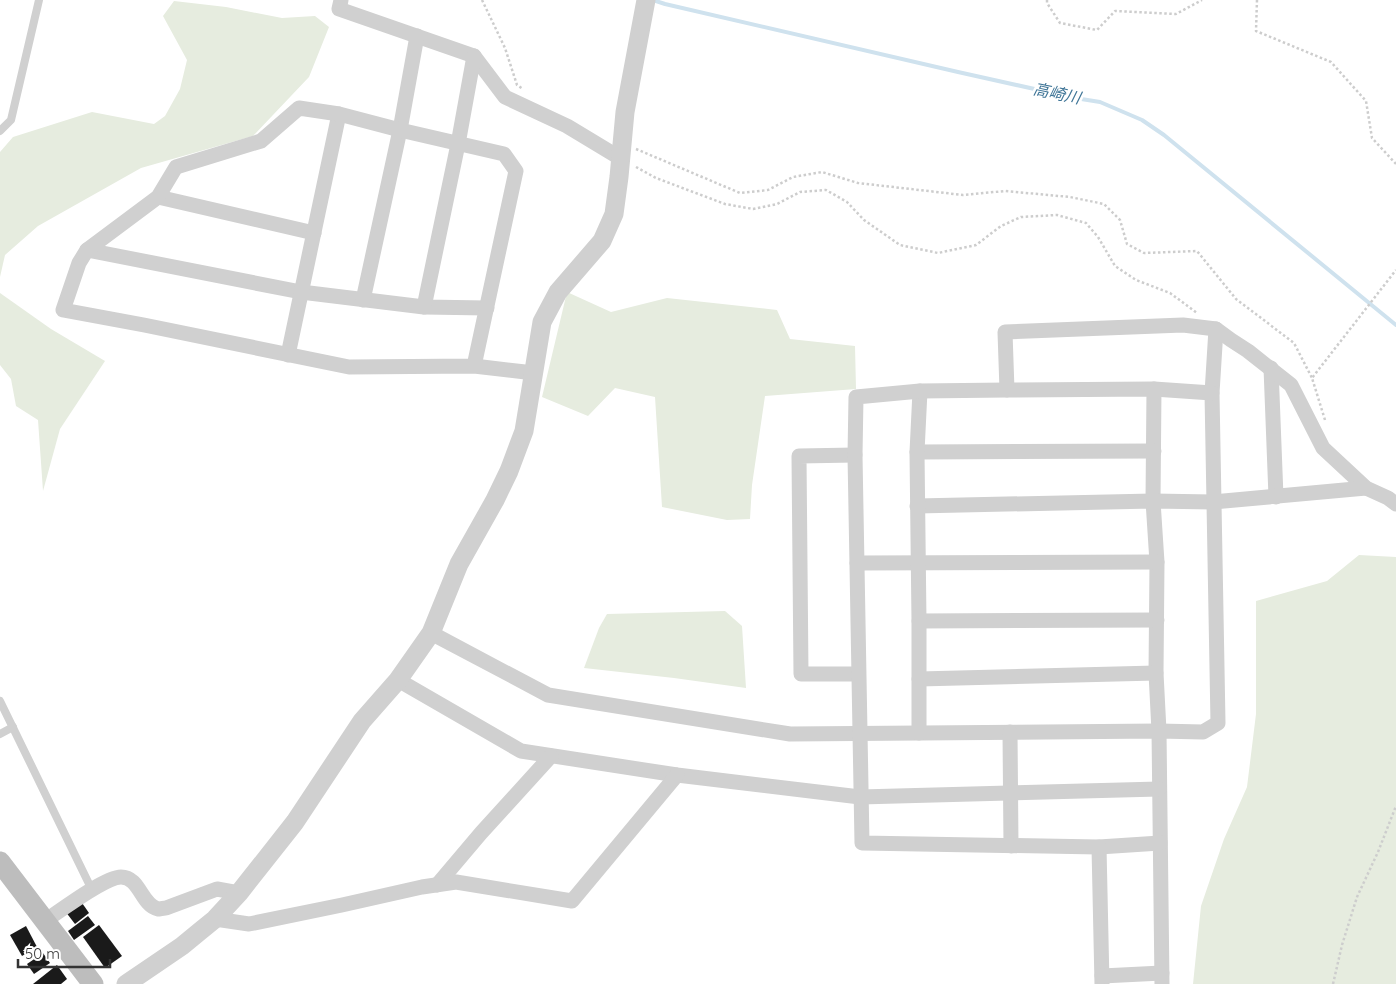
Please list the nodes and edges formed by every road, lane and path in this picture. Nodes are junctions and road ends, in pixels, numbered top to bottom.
1 (39, 0) edge
2 (341, 0) edge
3 (482, 0) edge
4 (646, 0) edge
5 (1047, 0) edge
6 (1202, 0) edge
7 (1257, 0) edge
8 (417, 36) junction
9 (474, 56) junction
10 (524, 90) dead end
11 (339, 114) junction
12 (400, 130) junction
13 (0, 132) edge
14 (458, 144) junction
15 (621, 150) junction
16 (1396, 164) edge
17 (158, 197) junction
18 (314, 233) junction
19 (87, 250) junction
20 (1396, 270) edge
21 (301, 292) junction
22 (363, 300) junction
23 (424, 308) junction
24 (487, 308) junction
25 (1216, 328) junction
26 (288, 355) junction
27 (474, 366) junction
28 (1271, 368) junction
29 (534, 373) junction
30 (1312, 378) junction
31 (1154, 389) junction
32 (1007, 390) junction
33 (920, 391) junction
34 (1212, 393) junction
35 (1326, 422) dead end
36 (1154, 451) junction
37 (917, 452) junction
38 (855, 455) junction
39 (1366, 488) junction
40 (1276, 498) junction
41 (1153, 501) junction
42 (1213, 502) junction
43 (1396, 504) edge
44 (918, 506) junction
45 (1157, 562) junction
46 (857, 563) junction
47 (919, 564) junction
48 (1157, 620) junction
49 (919, 621) junction
50 (431, 633) junction
51 (1156, 673) junction
52 (858, 674) junction
53 (919, 679) junction
54 (398, 680) junction
55 (0, 701) edge
56 (13, 727) junction
57 (1159, 731) junction
58 (1010, 732) junction
59 (859, 733) junction
60 (919, 733) junction
61 (0, 734) edge
62 (551, 756) junction
63 (677, 775) junction
64 (1159, 789) junction
65 (1010, 793) junction
66 (860, 797) junction
67 (1396, 806) edge
68 (1160, 843) junction
69 (1011, 846) junction
70 (1099, 847) junction
71 (0, 862) edge
72 (437, 885) junction
73 (92, 890) junction
74 (238, 893) junction
75 (215, 919) junction
76 (45, 921) junction
77 (1162, 979) edge
78 (1102, 980) edge
79 (93, 984) edge
80 (126, 984) edge
81 (1333, 984) edge

1 - 13 lane
2 - 8 street
3 - 10 path
4 - 15 street
5 - 6 path
7 - 16 path
8 - 9 street
8 - 12 street
9 - 14 street
9 - 15 street
11 - 12 street
11 - 17 street
11 - 18 street
12 - 14 street
12 - 22 street
14 - 23 street
14 - 24 street
15 - 25 path
15 - 29 street
15 - 30 path
17 - 18 street
17 - 19 street
18 - 21 street
19 - 21 street
19 - 26 street
20 - 30 path
21 - 22 street
21 - 26 street
22 - 23 street
23 - 24 street
24 - 27 street
25 - 28 street
25 - 32 street
25 - 34 street
26 - 27 street
27 - 29 street
28 - 39 street
28 - 40 street
29 - 50 street
30 - 35 path
31 - 32 street
31 - 34 street
31 - 36 street
32 - 33 street
33 - 37 street
33 - 38 street
34 - 42 street
36 - 37 street
36 - 41 street
37 - 44 street
38 - 46 street
38 - 52 street
39 - 40 street
39 - 43 street
40 - 42 street
41 - 42 street
41 - 44 street
41 - 45 street
42 - 57 street
44 - 47 street
45 - 47 street
45 - 48 street
46 - 47 street
46 - 52 street
47 - 49 street
48 - 49 street
48 - 51 street
49 - 53 street
50 - 54 street
50 - 59 street
51 - 53 street
51 - 57 street
52 - 59 street
53 - 60 street
54 - 62 street
54 - 74 street
55 - 56 lane
56 - 61 lane
56 - 73 lane
57 - 58 street
57 - 64 street
58 - 60 street
58 - 65 street
59 - 60 street
59 - 66 street
62 - 63 street
62 - 72 street
63 - 66 street
63 - 72 street
64 - 65 street
64 - 68 street
65 - 66 street
65 - 69 street
66 - 69 street
67 - 81 path
68 - 70 street
68 - 77 street
69 - 70 street
70 - 78 street
71 - 76 main road
72 - 75 street
73 - 74 street
73 - 76 street
74 - 75 street
75 - 80 street
76 - 79 main road
77 - 78 street

